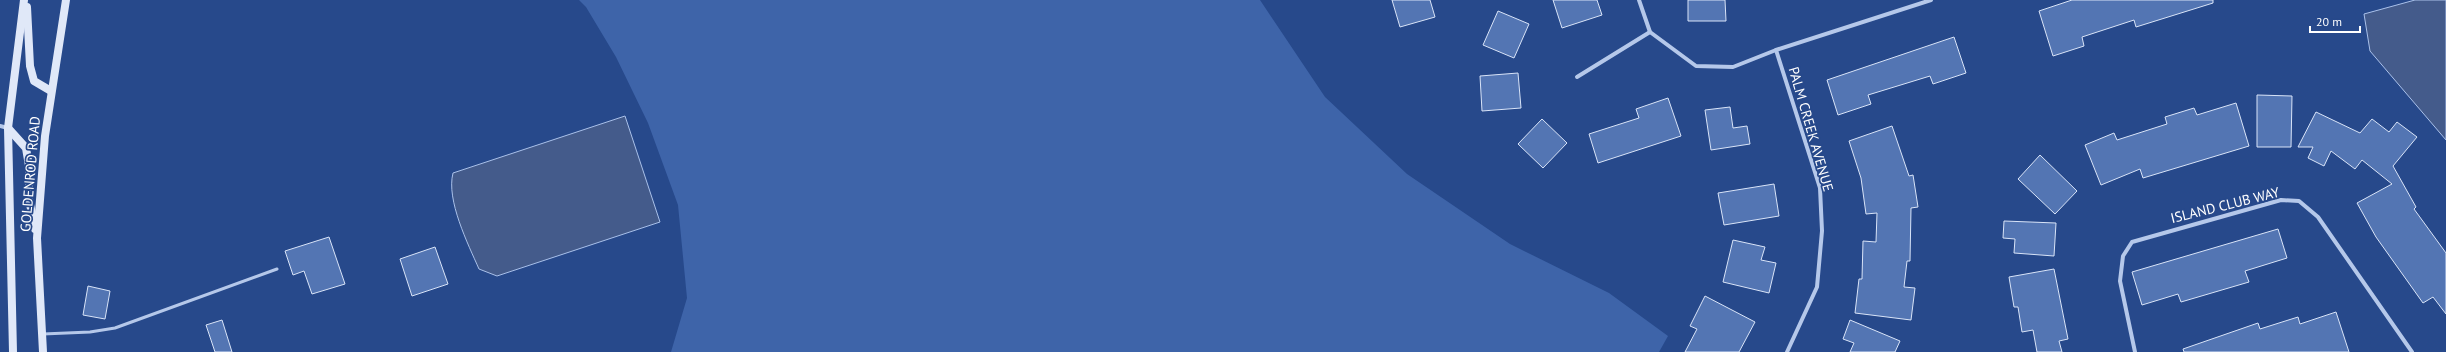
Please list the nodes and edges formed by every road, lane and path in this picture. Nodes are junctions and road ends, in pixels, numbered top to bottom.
1 (25, 0) edge
2 (66, 0) edge
3 (1640, 0) edge
4 (1931, 0) edge
5 (1650, 32) junction
6 (1776, 50) junction
7 (1577, 77) dead end
8 (51, 91) junction
9 (4, 127) edge
10 (37, 238) junction
11 (277, 269) dead end
12 (41, 334) junction
13 (13, 352) edge
14 (43, 352) edge
15 (1787, 352) edge
16 (2135, 352) edge
17 (2412, 352) edge

1 - 8 main road
1 - 9 main road, GOLDENROD ROAD
2 - 8 main road, GOLDENROD ROAD
3 - 5 street
4 - 6 street
5 - 6 street
5 - 7 street
6 - 15 street, PALM CREEK AVENUE
8 - 10 main road, GOLDENROD ROAD
9 - 10 main road
9 - 13 main road, GOLDENROD ROAD
10 - 12 main road, GOLDENROD ROAD
11 - 12 lane
12 - 14 main road, GOLDENROD ROAD
16 - 17 street, ISLAND CLUB WAY

